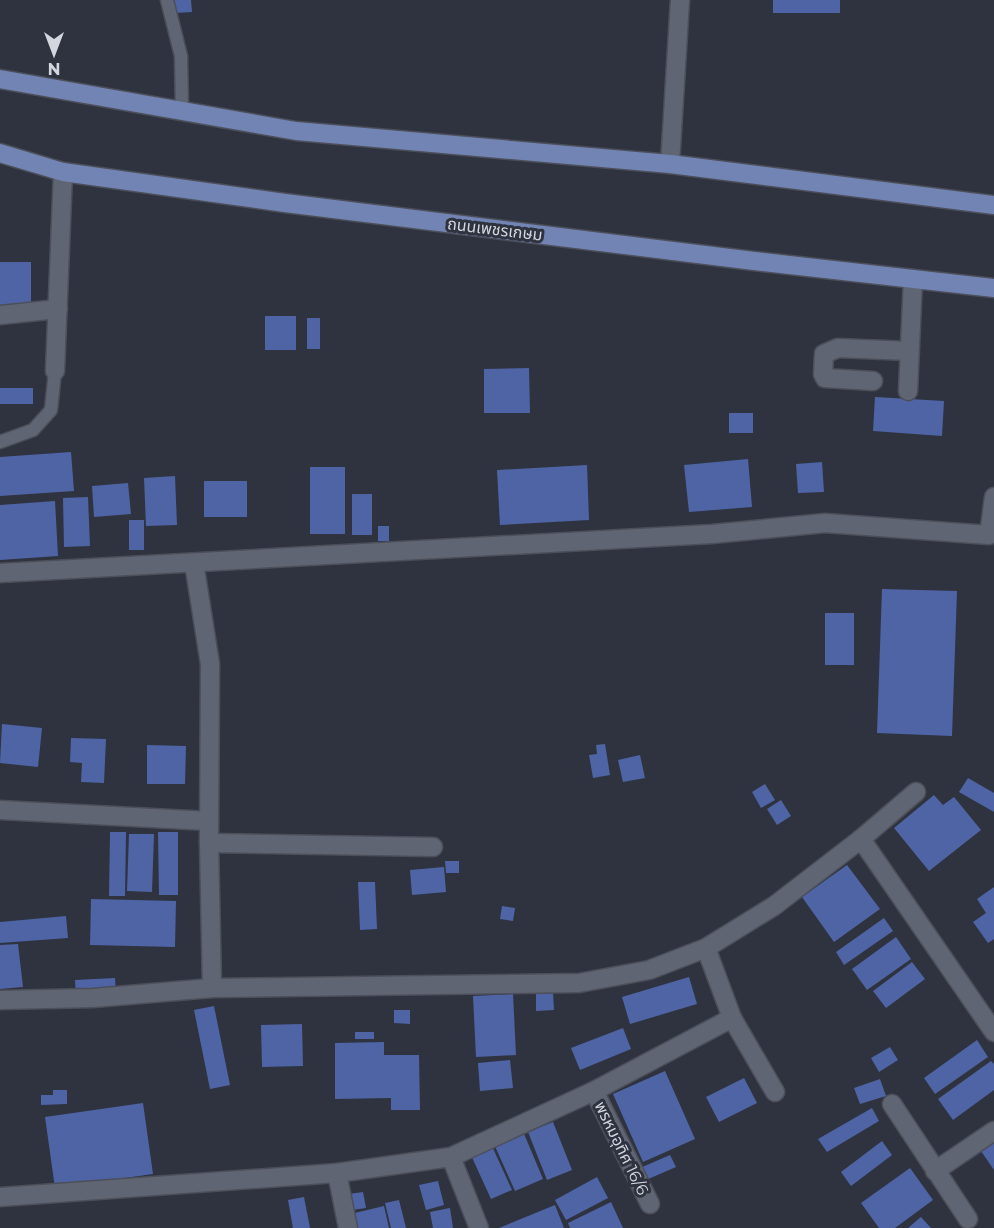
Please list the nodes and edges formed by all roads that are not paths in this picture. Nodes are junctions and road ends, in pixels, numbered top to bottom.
1 (167, 0) edge
2 (680, 0) edge
3 (0, 79) edge
4 (182, 111) junction
5 (0, 153) edge
6 (670, 164) junction
7 (63, 172) junction
8 (994, 206) edge
9 (913, 279) junction
10 (994, 288) edge
11 (58, 309) junction
12 (0, 315) edge
13 (909, 351) junction
14 (55, 371) joint
15 (873, 381) dead end
16 (908, 391) dead end
17 (0, 442) edge
18 (994, 497) edge
19 (194, 563) junction
20 (0, 573) edge
21 (916, 792) dead end
22 (0, 810) edge
23 (209, 821) junction
24 (861, 839) junction
25 (209, 843) junction
26 (433, 847) dead end
27 (706, 948) junction
28 (212, 988) junction
29 (0, 1000) edge
30 (732, 1018) junction
31 (994, 1032) edge
32 (594, 1091) junction
33 (775, 1092) dead end
34 (892, 1104) dead end
35 (994, 1131) edge
36 (451, 1157) junction
37 (935, 1171) junction
38 (337, 1173) junction
39 (0, 1197) edge
40 (650, 1204) dead end
41 (968, 1219) dead end
42 (348, 1228) edge
43 (479, 1228) edge

1 - 4 lane
2 - 6 street
3 - 4 highway
4 - 6 highway
5 - 7 highway, ถนนเพชรเกษม
6 - 8 highway
7 - 9 highway, ถนนเพชรเกษม
7 - 11 street
9 - 10 highway, ถนนเพชรเกษม
9 - 13 street
11 - 12 street
11 - 14 street
13 - 15 street
13 - 16 street
14 - 17 lane
18 - 19 street
19 - 20 street
19 - 23 street
21 - 24 street
22 - 23 street
23 - 25 street
24 - 27 street
24 - 31 street
25 - 26 street
25 - 28 street
27 - 28 street
27 - 30 street
28 - 29 street
30 - 32 street
30 - 33 street
32 - 36 street
32 - 40 street, พรหมอุทิศ 16/6
34 - 37 street
35 - 37 street
36 - 38 street
36 - 43 street
37 - 41 street
38 - 39 street
38 - 42 street

